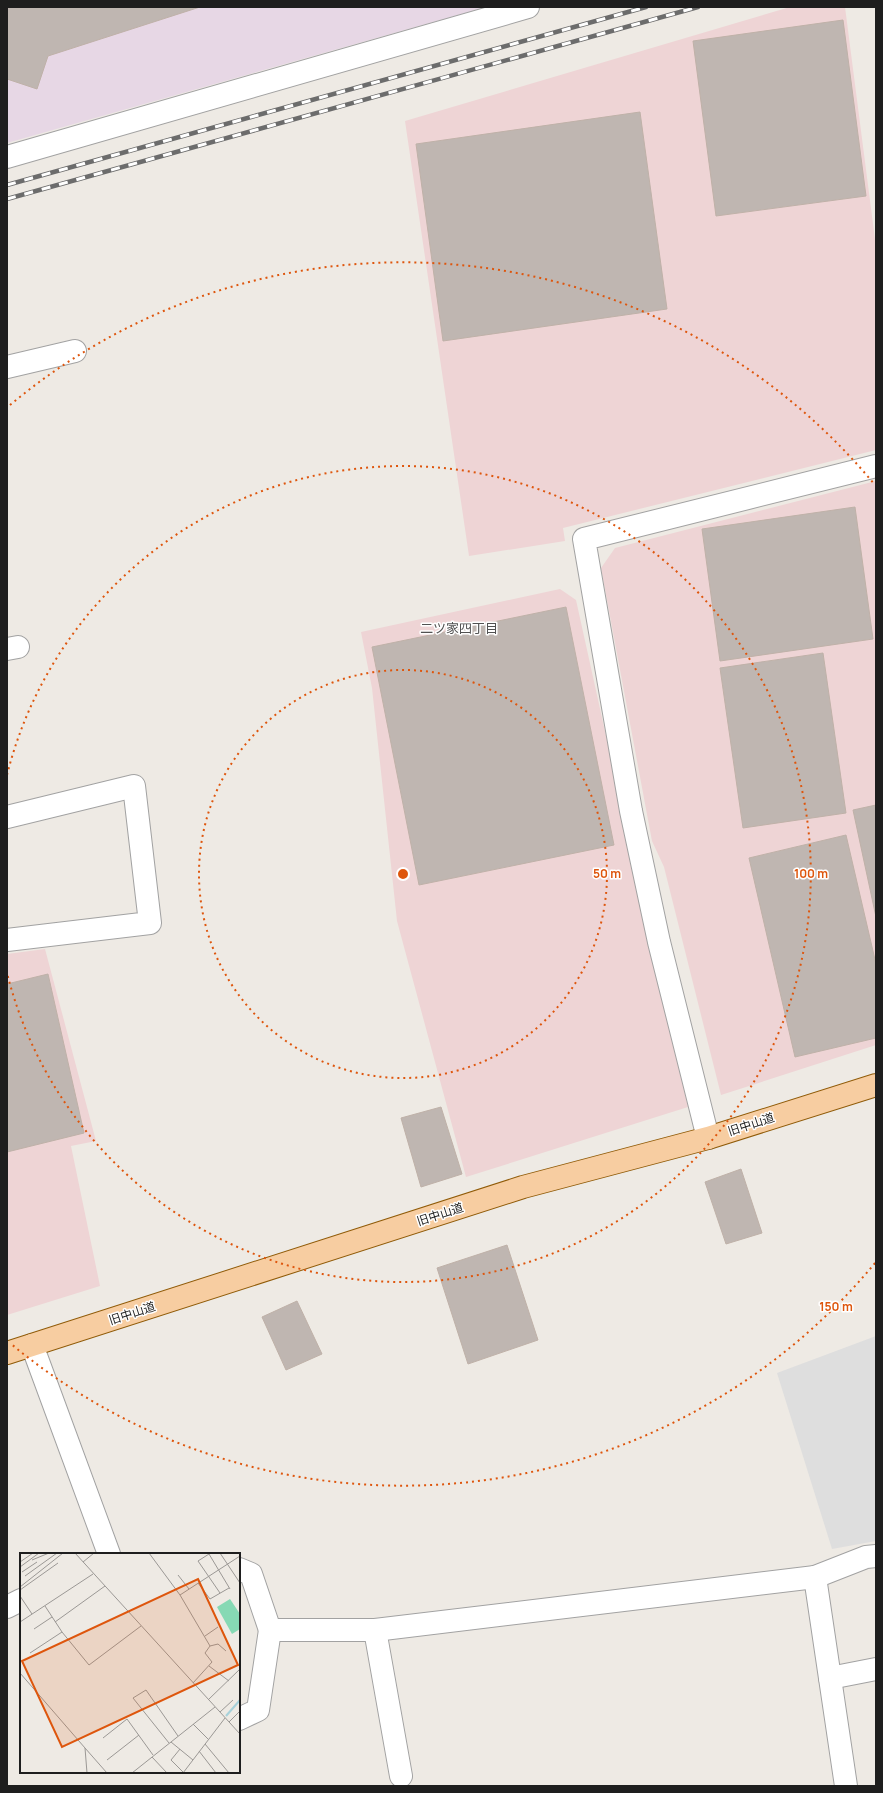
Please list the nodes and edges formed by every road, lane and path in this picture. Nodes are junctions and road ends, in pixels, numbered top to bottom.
1 (528, 7) edge
2 (7, 157) edge
3 (75, 351) dead end
4 (7, 367) edge
5 (876, 466) edge
6 (7, 817) edge
7 (7, 940) edge
8 (876, 1085) edge
9 (708, 1138) junction
10 (32, 1345) junction
11 (7, 1353) edge
12 (109, 1553) edge
13 (876, 1556) edge
14 (240, 1569) edge
15 (815, 1577) junction
16 (20, 1600) edge
17 (7, 1607) edge
18 (270, 1630) junction
19 (375, 1630) junction
20 (876, 1670) edge
21 (830, 1678) junction
22 (240, 1719) edge
23 (401, 1776) dead end
24 (843, 1785) edge

1 - 2 street
3 - 4 street
5 - 9 street
6 - 7 street
8 - 9 main road, 旧中山道
9 - 10 main road, 旧中山道
10 - 11 main road, 旧中山道
10 - 12 street
13 - 15 street
14 - 18 street
15 - 19 street
15 - 21 street
16 - 17 street
18 - 19 street
18 - 22 street
19 - 23 street
20 - 21 street
21 - 24 street

